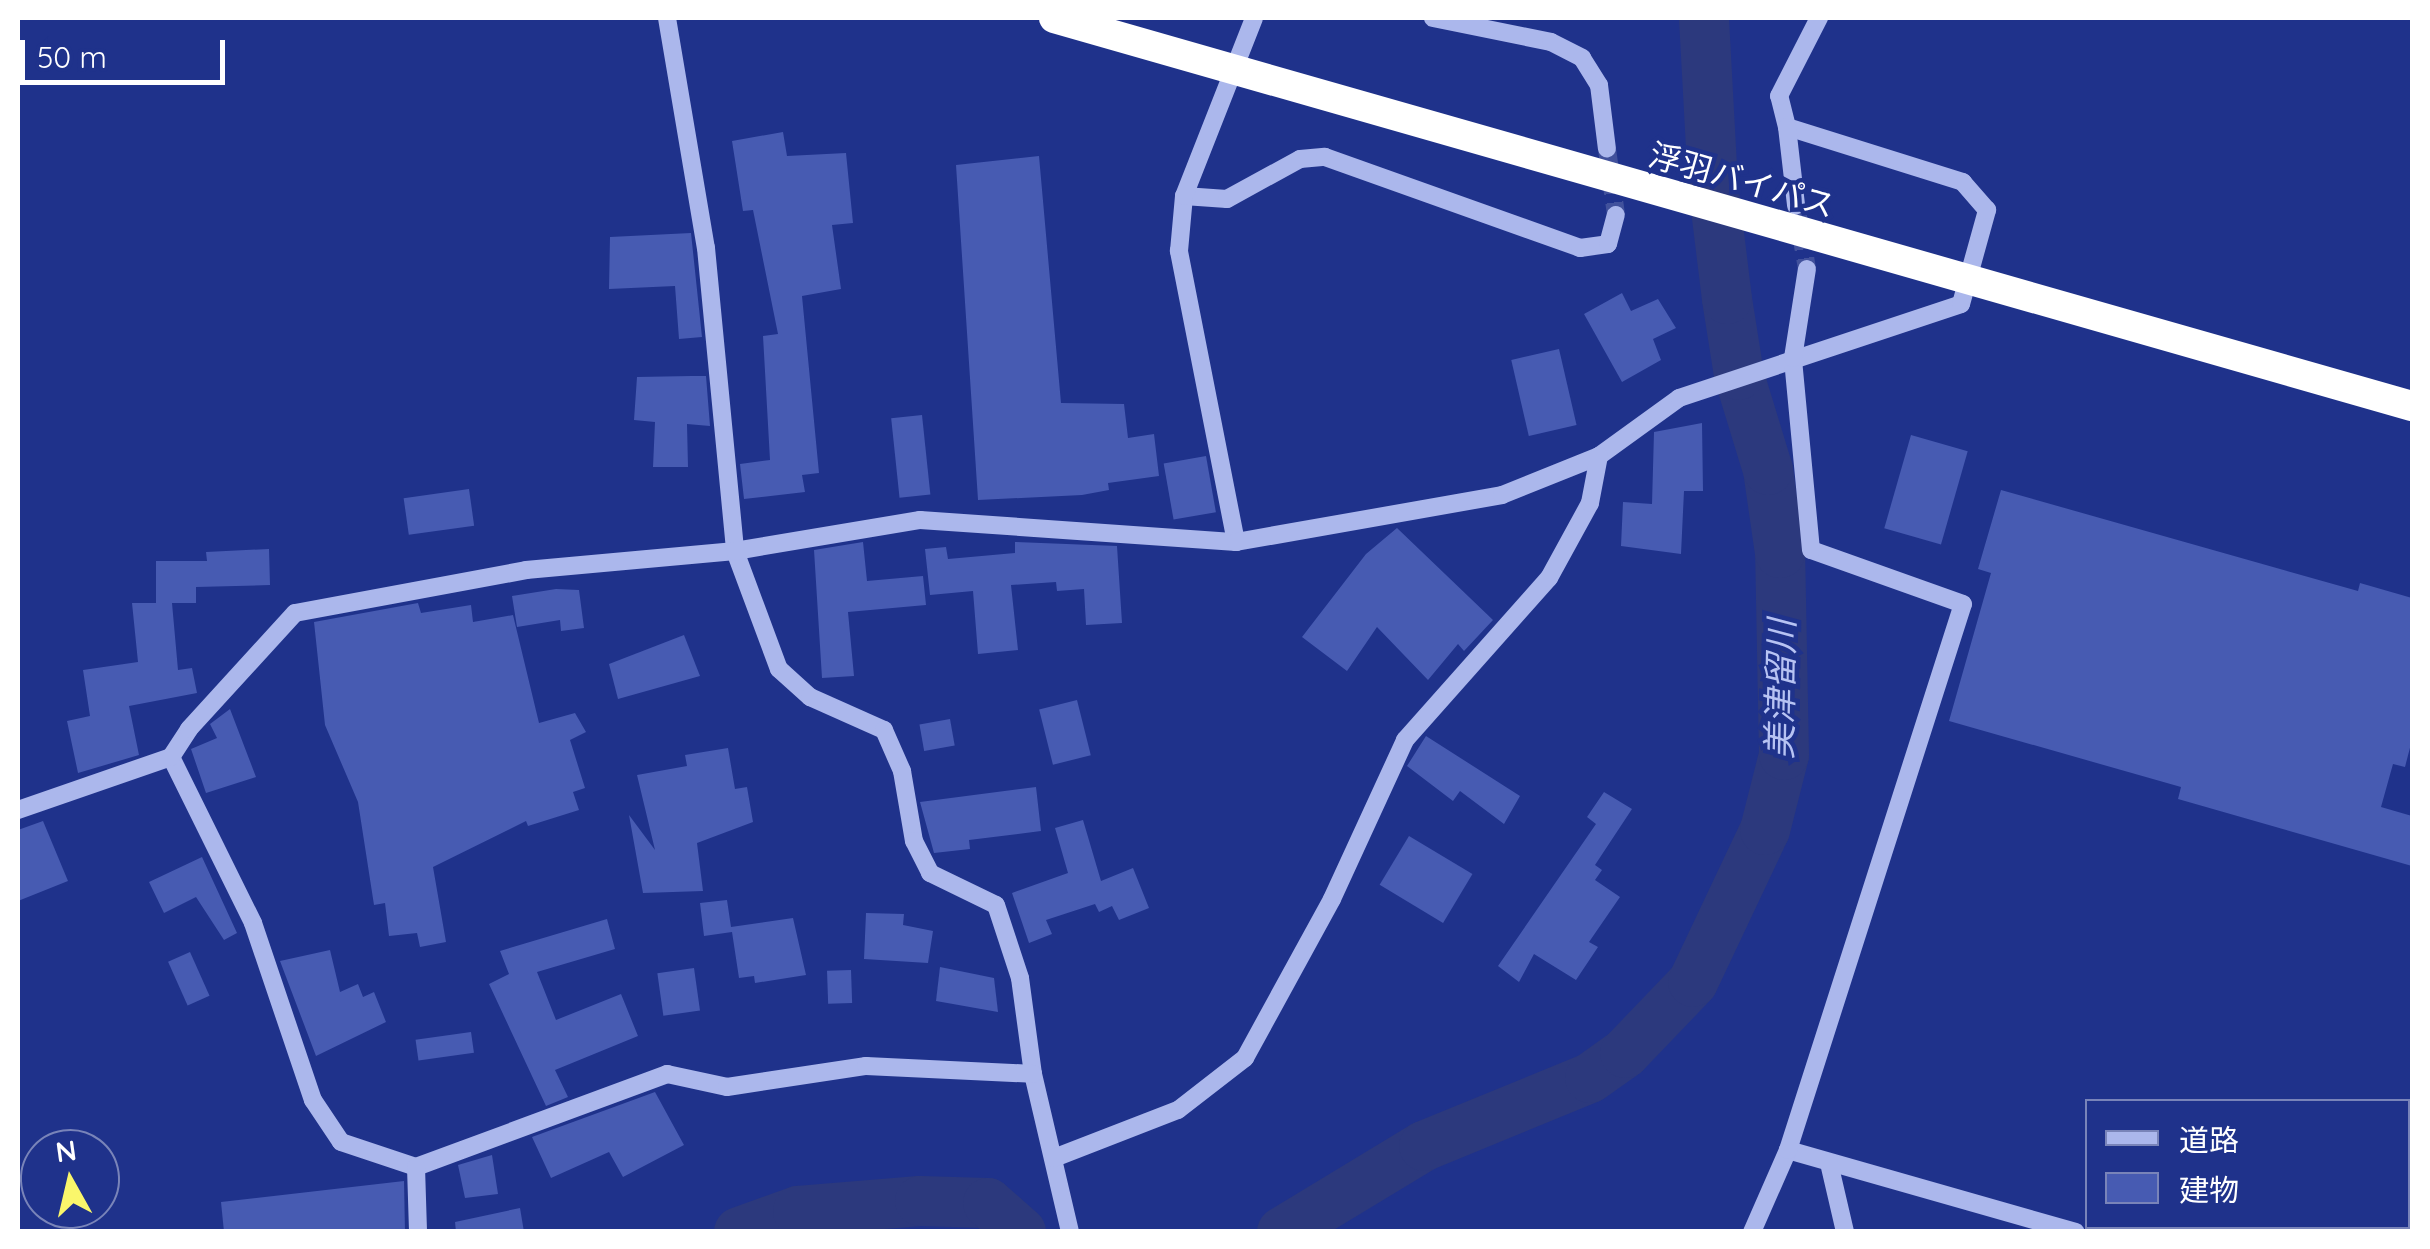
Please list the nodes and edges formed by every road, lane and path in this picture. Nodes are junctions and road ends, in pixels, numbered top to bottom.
1 (667, 18) edge
2 (1054, 18) edge
3 (1254, 18) edge
4 (1434, 18) edge
5 (1819, 18) edge
6 (1234, 68) junction
7 (1786, 128) junction
8 (1607, 148) tunnel mouth
9 (1184, 196) junction
10 (1796, 205) tunnel mouth
11 (1616, 215) dead end
12 (1806, 269) tunnel mouth
13 (1968, 282) junction
14 (1793, 358) junction
15 (2412, 406) edge
16 (1600, 456) junction
17 (1236, 542) junction
18 (735, 550) junction
19 (171, 757) junction
20 (18, 810) edge
21 (1032, 1074) junction
22 (1788, 1150) junction
23 (1054, 1158) junction
24 (1829, 1164) junction
25 (416, 1167) junction
26 (418, 1232) edge
27 (1070, 1232) edge
28 (1752, 1232) edge
29 (1845, 1232) edge
30 (2076, 1232) edge

1 - 18 street
2 - 6 highway, 浮羽バイパス
3 - 6 street
4 - 8 street
5 - 7 street
6 - 9 street
6 - 13 highway, 浮羽バイパス
7 - 10 street
7 - 13 street
9 - 11 street
9 - 17 street
12 - 14 street
13 - 14 street
13 - 15 highway, 浮羽バイパス
14 - 16 street
14 - 22 street
16 - 17 street
16 - 23 street
17 - 18 street
18 - 19 street
18 - 21 street
19 - 20 street
19 - 25 street
21 - 23 street
21 - 25 street
22 - 24 street
22 - 28 street
23 - 27 street
24 - 29 street
24 - 30 street
25 - 26 street

